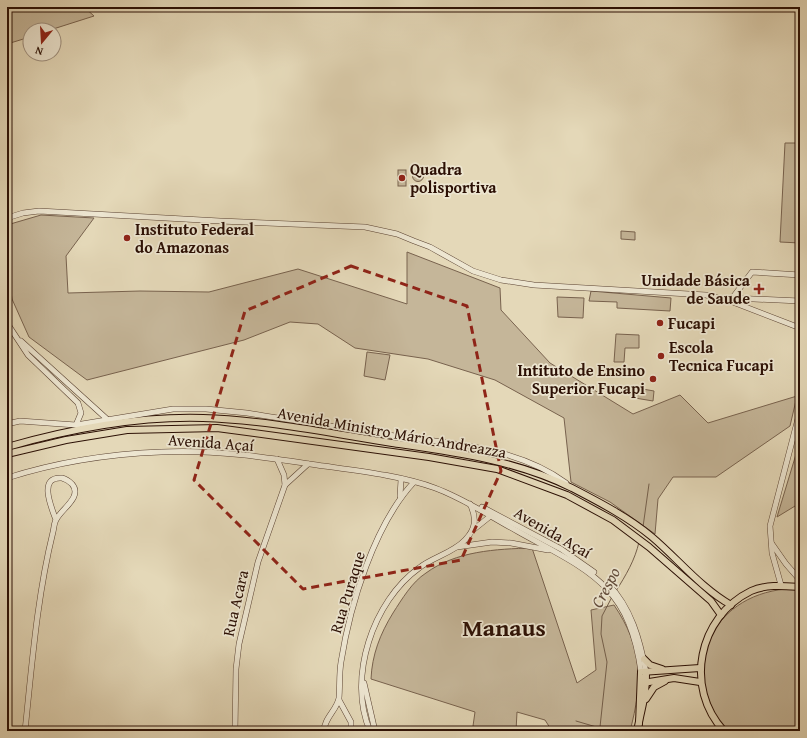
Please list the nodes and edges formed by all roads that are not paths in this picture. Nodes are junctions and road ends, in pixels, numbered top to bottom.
1 (7, 218) edge
2 (800, 275) edge
3 (731, 300) junction
4 (800, 301) edge
5 (7, 323) edge
6 (800, 328) edge
7 (16, 336) junction
8 (46, 363) junction
9 (41, 368) junction
10 (84, 399) junction
11 (78, 403) junction
12 (800, 411) edge
13 (137, 418) junction
14 (108, 420) junction
15 (7, 424) edge
16 (76, 425) junction
17 (294, 428) junction
18 (128, 430) junction
19 (293, 439) junction
20 (7, 447) edge
21 (7, 454) edge
22 (277, 459) junction
23 (308, 464) junction
24 (7, 478) edge
25 (400, 480) junction
26 (414, 482) junction
27 (285, 485) junction
28 (572, 488) junction
29 (400, 497) junction
30 (470, 503) junction
31 (492, 515) junction
32 (56, 520) junction
33 (521, 530) junction
34 (472, 531) junction
35 (770, 540) junction
36 (511, 543) junction
37 (456, 548) junction
38 (555, 552) junction
39 (800, 580) edge
40 (781, 585) junction
41 (800, 587) edge
42 (731, 605) junction
43 (721, 615) junction
44 (644, 660) junction
45 (700, 668) junction
46 (669, 671) junction
47 (644, 672) junction
48 (363, 678) junction
49 (670, 678) junction
50 (644, 682) junction
51 (700, 682) junction
52 (339, 700) junction
53 (644, 706) junction
54 (366, 723) junction
55 (639, 724) junction
56 (718, 724) junction
57 (25, 731) edge
58 (234, 731) edge
59 (324, 731) edge
60 (351, 731) edge
61 (365, 731) edge
62 (370, 731) edge
63 (375, 731) edge
64 (637, 731) edge
65 (717, 731) edge
66 (724, 731) edge

1 - 3 street
2 - 3 street
3 - 4 street
3 - 6 street
5 - 7 street
7 - 8 street
7 - 9 street
8 - 9 street
8 - 10 street
9 - 11 street
10 - 11 street
10 - 14 street
11 - 16 street
12 - 35 street
13 - 14 street, Avenida Ministro Mário Andreazza
13 - 17 main road, Avenida Ministro Mário Andreazza
13 - 18 main road
13 - 20 main road, Avenida Ministro Mário Andreazza
13 - 28 street
14 - 16 street, Avenida Ministro Mário Andreazza
15 - 16 street, Avenida Ministro Mário Andreazza
17 - 19 main road
17 - 28 main road, Avenida Ministro Mário Andreazza
18 - 19 main road, Avenida Ministro Mário Andreazza
18 - 21 main road, Avenida Ministro Mário Andreazza
19 - 43 main road, Avenida Ministro Mário Andreazza
22 - 23 street, Avenida Açaí
22 - 24 street, Avenida Açaí
22 - 27 street
23 - 25 street, Avenida Açaí
23 - 27 street, Rua Acara
25 - 26 street, Avenida Açaí
25 - 29 street, Rua Puraque
26 - 29 street, Rua Puraque
26 - 30 street, Avenida Açaí
26 - 31 street, Avenida Açaí
27 - 58 street, Rua Acara
28 - 42 main road, Avenida Ministro Mário Andreazza
29 - 52 street, Rua Puraque
30 - 31 street, Avenida Açaí
30 - 34 street
31 - 33 street, Avenida Açaí
31 - 34 street
32 - 32 street
32 - 57 street
33 - 36 street
33 - 38 street, Avenida Açaí
33 - 44 street, Avenida Açaí
34 - 37 street
35 - 39 street
35 - 40 street
36 - 37 street
36 - 38 street
37 - 48 street
38 - 47 street, Avenida Açaí
40 - 41 main road
40 - 42 main road
42 - 43 main road
43 - 45 main road
44 - 46 main road
44 - 47 street, Avenida Açaí
45 - 46 main road
45 - 51 main road
46 - 47 main road
47 - 50 main road
48 - 54 street
48 - 63 street
49 - 50 main road
49 - 51 main road
49 - 53 main road
50 - 53 main road
50 - 55 main road
51 - 56 main road
52 - 59 street, Rua Puraque
52 - 60 street
53 - 55 main road
54 - 61 street
54 - 62 street
55 - 64 main road
56 - 65 main road
56 - 66 main road

